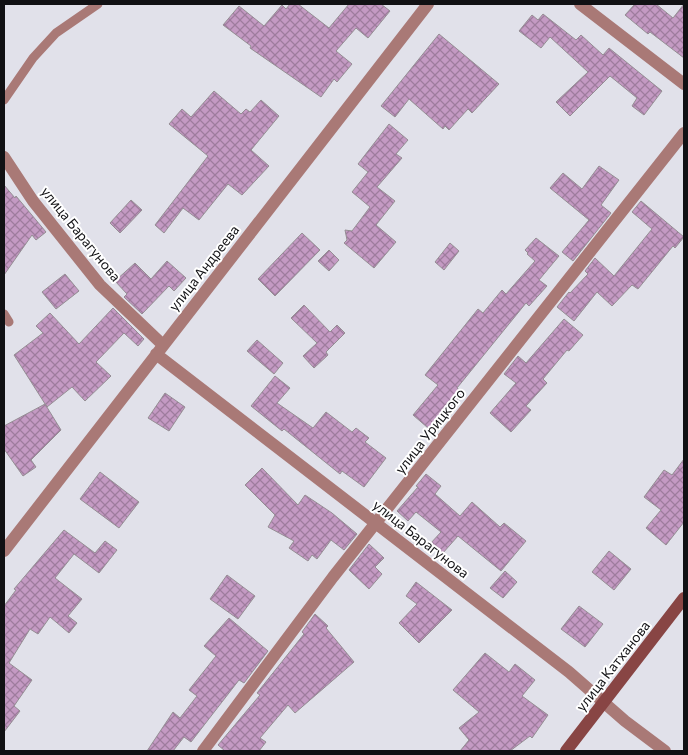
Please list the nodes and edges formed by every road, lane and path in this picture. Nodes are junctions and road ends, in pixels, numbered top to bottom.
1 (98, 4) edge
2 (428, 4) edge
3 (580, 4) edge
4 (684, 84) edge
5 (4, 100) edge
6 (684, 133) edge
7 (4, 157) edge
8 (159, 349) junction
9 (377, 524) junction
10 (4, 551) edge
11 (684, 598) edge
12 (605, 702) junction
13 (203, 751) edge
14 (566, 751) edge
15 (665, 751) edge

1 - 5 lane
2 - 8 street, улица Андреева
3 - 4 street
6 - 9 street, улица Урицкого
7 - 8 street, улица Барагунова
8 - 9 street, улица Барагунова
8 - 10 street, улица Андреева
9 - 12 street, улица Барагунова
9 - 13 street, улица Урицкого
11 - 12 street, улица Катханова
12 - 14 street, улица Катханова
12 - 15 street, улица Барагунова

